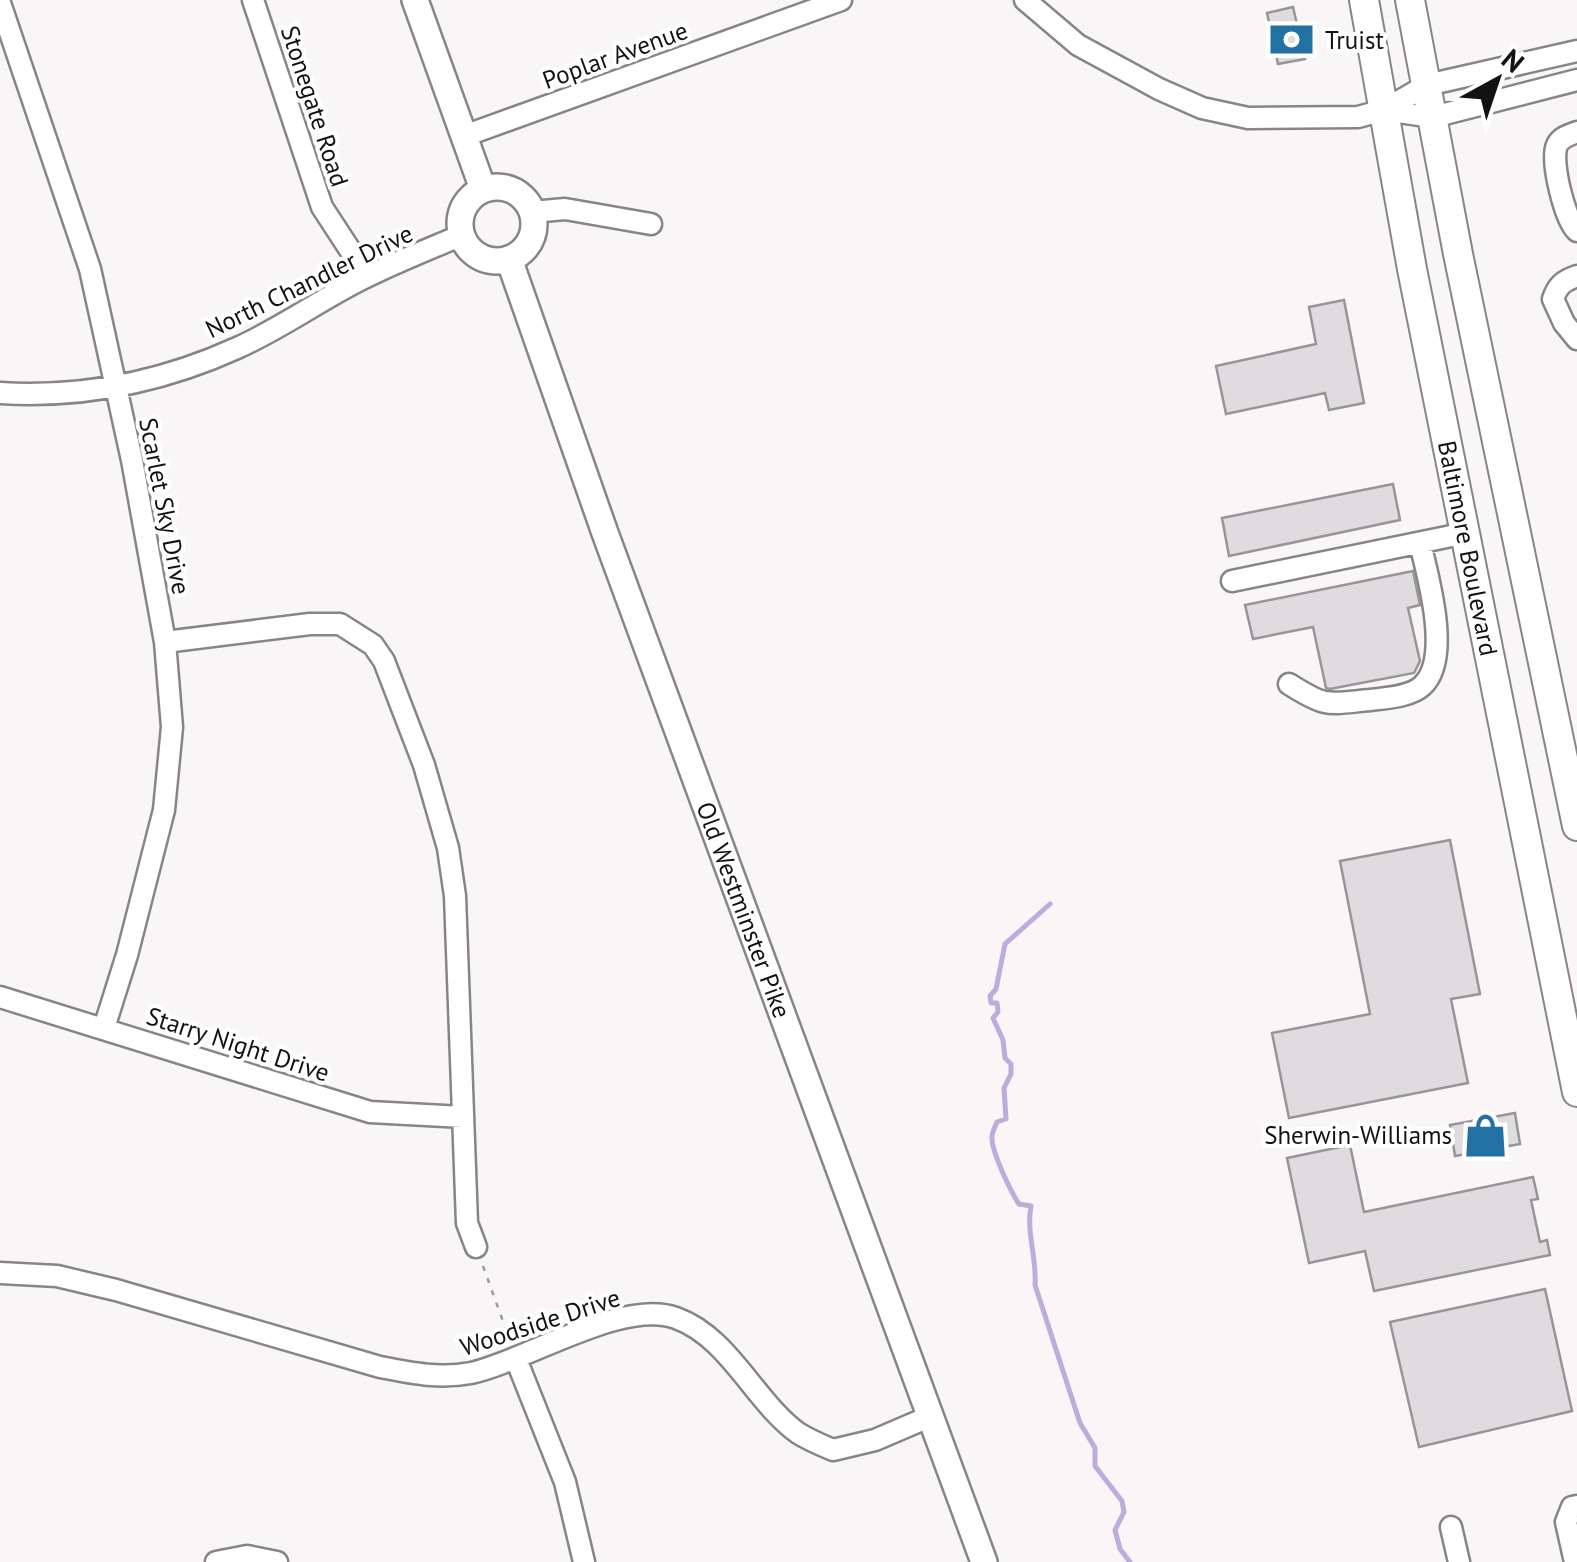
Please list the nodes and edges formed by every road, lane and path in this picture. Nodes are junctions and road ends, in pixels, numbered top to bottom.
1 (253, 0) edge
2 (414, 0) edge
3 (840, 0) edge
4 (1026, 0) edge
5 (1364, 0) edge
6 (1410, 0) edge
7 (0, 3) edge
8 (1577, 51) edge
9 (1577, 80) edge
10 (1427, 85) junction
11 (1384, 110) junction
12 (1433, 117) junction
13 (1577, 132) edge
14 (464, 136) junction
15 (483, 189) junction
16 (532, 212) junction
17 (651, 224) dead end
18 (1577, 231) edge
19 (462, 236) junction
20 (508, 259) junction
21 (367, 276) junction
22 (1577, 276) edge
23 (1577, 338) edge
24 (116, 388) junction
25 (0, 393) edge
26 (1466, 533) junction
27 (1420, 543) junction
28 (1232, 581) dead end
29 (165, 642) junction
30 (1290, 684) dead end
31 (1577, 826) edge
32 (0, 998) edge
33 (104, 1028) junction
34 (1577, 1092) edge
35 (464, 1118) junction
36 (476, 1247) joint
37 (0, 1273) edge
38 (516, 1359) junction
39 (931, 1416) junction
40 (1577, 1506) edge
41 (1452, 1527) dead end
42 (216, 1562) edge
43 (277, 1562) edge
44 (584, 1562) edge
45 (984, 1562) edge
46 (1459, 1562) edge
47 (1576, 1562) edge

1 - 21 street, Stonegate Road
2 - 14 main road
3 - 14 street, Poplar Avenue
4 - 11 street
5 - 11 highway, Baltimore Boulevard
6 - 10 highway, Baltimore Boulevard
7 - 24 street, Scarlet Sky Drive
8 - 10 street
9 - 12 street
10 - 11 street
10 - 12 highway, Baltimore Boulevard
11 - 12 street
11 - 26 highway, Baltimore Boulevard
12 - 31 highway, Baltimore Boulevard
13 - 18 street
14 - 15 main road
15 - 16 main road
15 - 19 main road
16 - 17 street
16 - 20 main road
19 - 20 main road
19 - 21 street, North Chandler Drive
20 - 39 main road, Old Westminster Pike
21 - 24 street, North Chandler Drive
22 - 23 street
24 - 25 street, North Chandler Drive
24 - 29 street, Scarlet Sky Drive
26 - 27 street
26 - 34 highway, Baltimore Boulevard
27 - 28 street
27 - 30 street
29 - 33 street, Scarlet Sky Drive
29 - 35 street
32 - 33 street, Starry Night Drive
33 - 35 street, Starry Night Drive
35 - 36 street
36 - 38 path
37 - 38 street, Woodside Drive
38 - 39 street, Woodside Drive
38 - 44 street
39 - 45 main road, Old Westminster Pike
40 - 47 street
41 - 46 street
42 - 43 street

